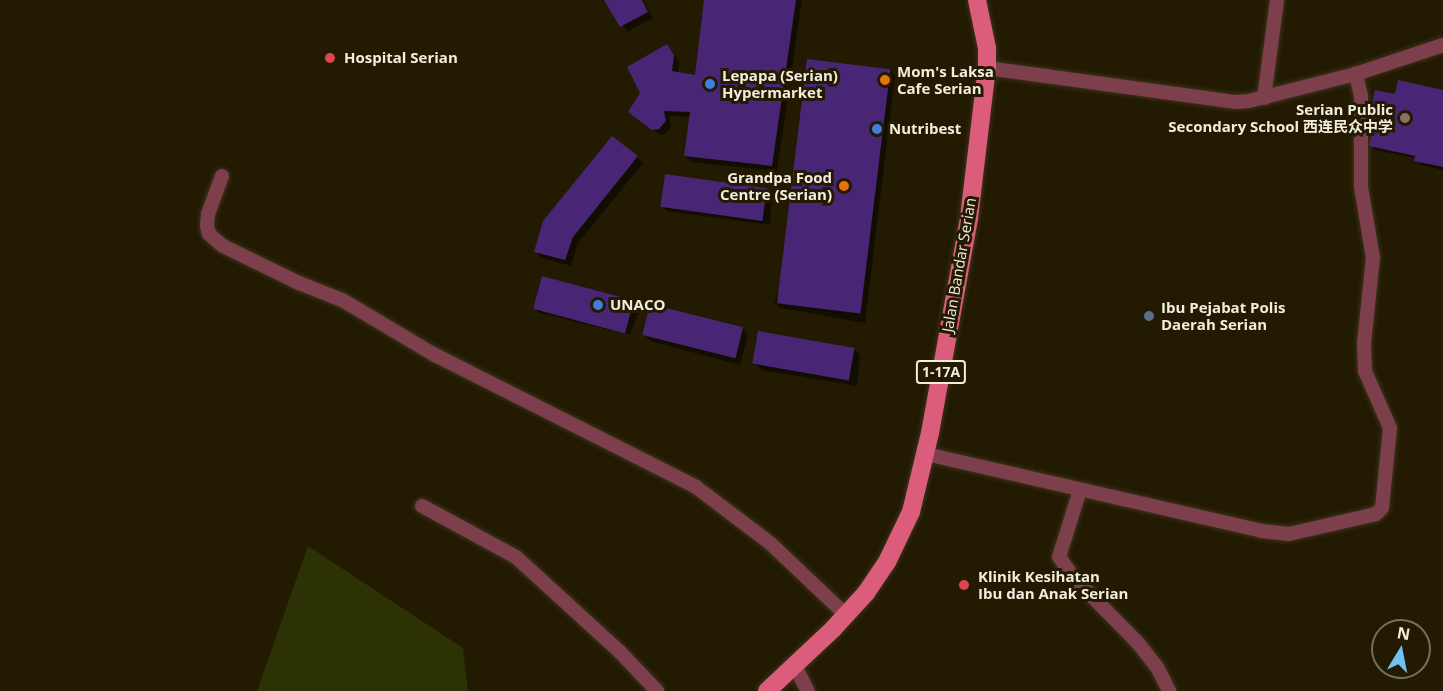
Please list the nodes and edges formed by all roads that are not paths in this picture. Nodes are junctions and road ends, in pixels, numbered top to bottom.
1 (977, 0) edge
2 (1277, 0) edge
3 (1443, 45) edge
4 (987, 68) junction
5 (1356, 74) junction
6 (1264, 98) junction
7 (222, 176) dead end
8 (926, 454) junction
9 (1080, 490) junction
10 (422, 506) dead end
11 (846, 615) junction
12 (795, 666) junction
13 (657, 691) edge
14 (767, 691) edge
15 (808, 691) edge
16 (1169, 691) edge

1 - 4 main road, Jalan Bandar Serian / 1-17A
2 - 6 street
3 - 5 street
4 - 6 street
4 - 8 main road, Jalan Bandar Serian / 1-17A
5 - 6 street
5 - 9 street
7 - 11 street
8 - 9 street
8 - 11 main road, Jalan Bandar Serian / 1-17A
9 - 16 street
10 - 13 street
11 - 12 main road, Jalan Bandar Serian / 1-17A
12 - 14 main road, Jalan Bandar Serian / 1-17A
12 - 15 street

